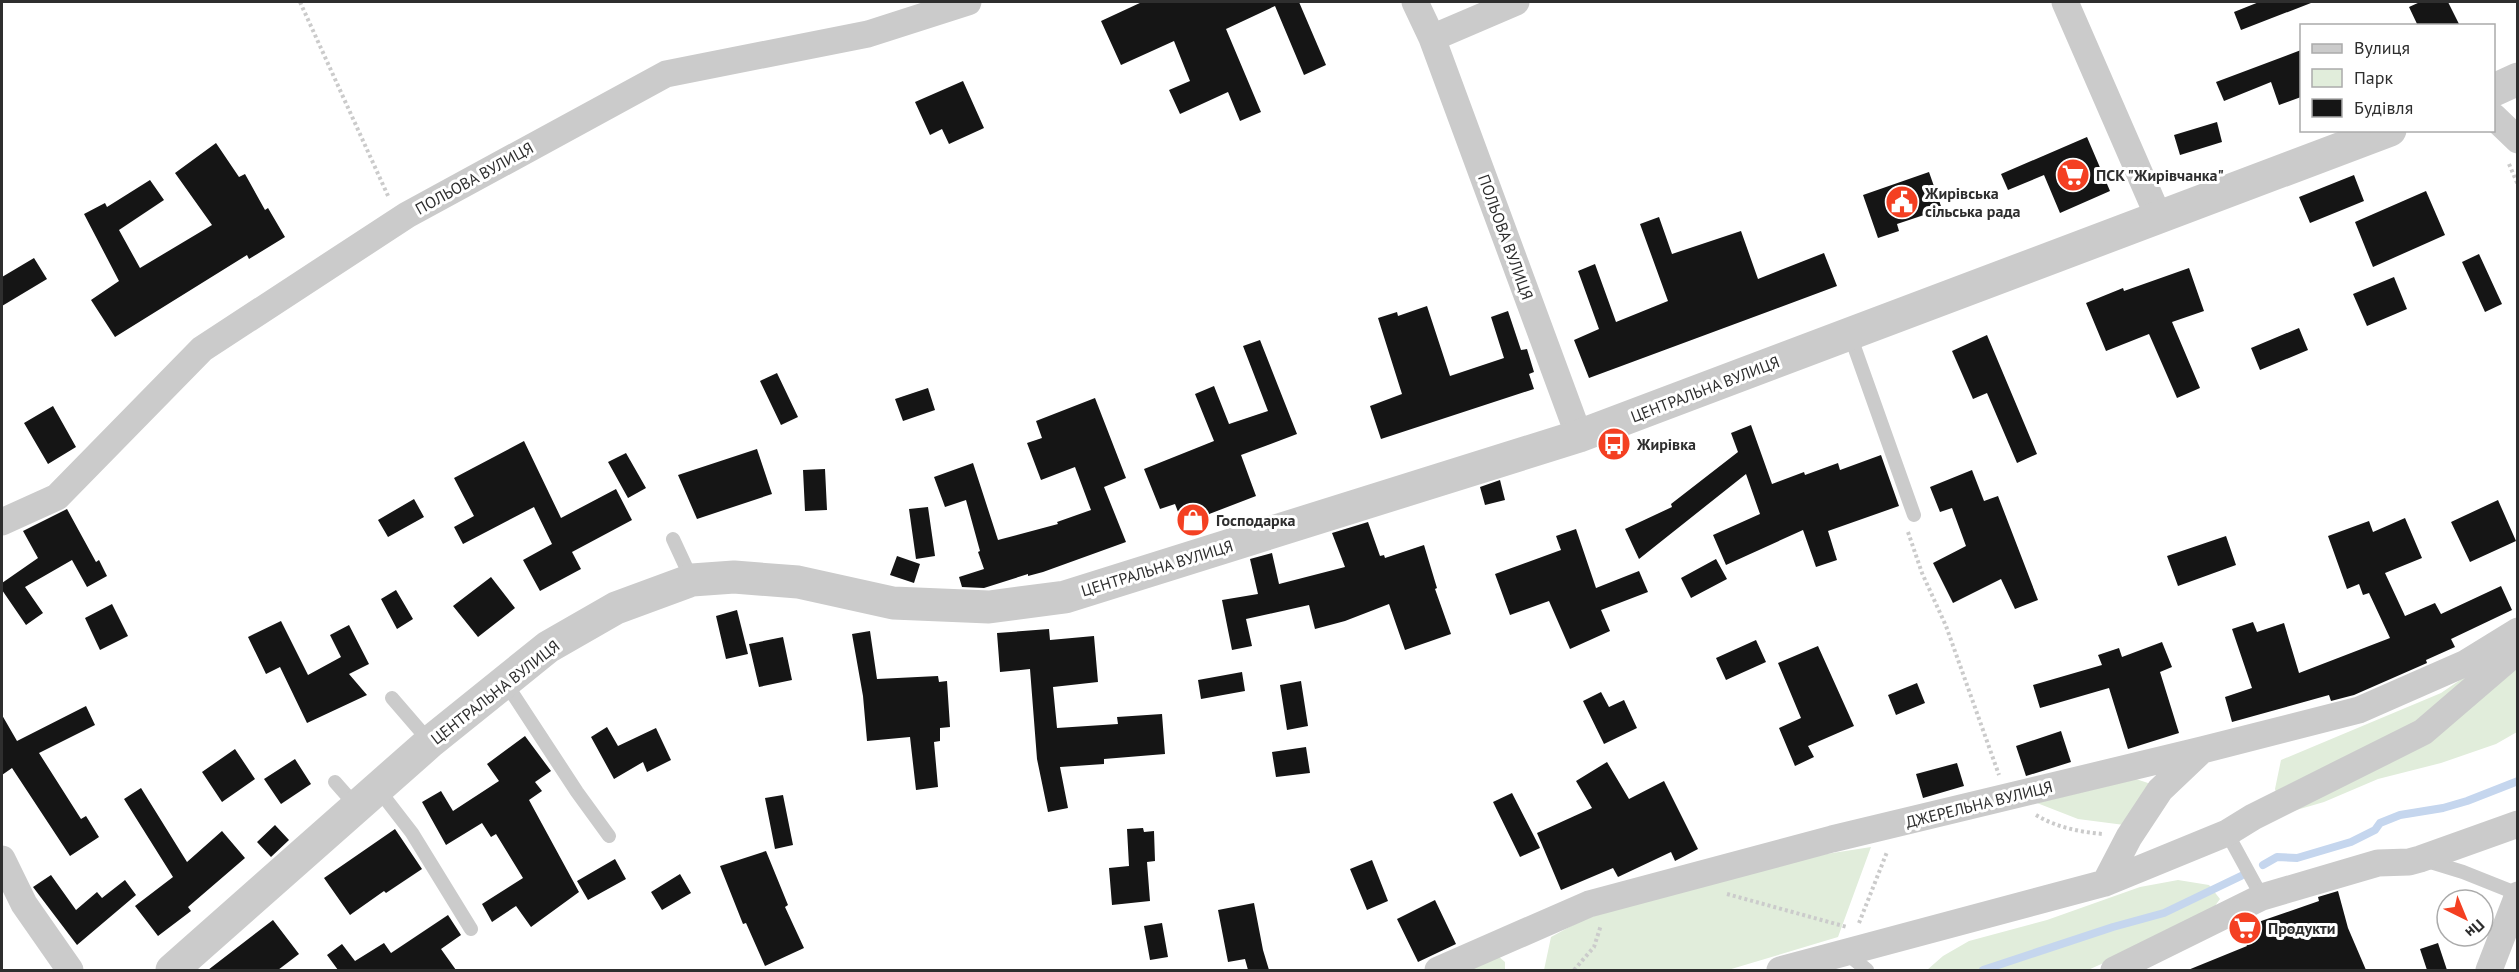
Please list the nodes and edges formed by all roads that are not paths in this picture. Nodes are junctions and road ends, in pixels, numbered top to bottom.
1 (968, 2) edge
2 (1415, 2) edge
3 (1516, 2) edge
4 (2065, 2) edge
5 (1432, 38) junction
6 (2517, 79) edge
7 (2495, 89) edge
8 (2495, 119) edge
9 (2385, 132) edge
10 (2517, 140) edge
11 (2159, 218) junction
12 (1850, 335) junction
13 (1579, 436) junction
14 (1914, 515) road end
15 (2, 522) edge
16 (673, 539) dead end
17 (692, 580) junction
18 (2517, 632) edge
19 (2517, 648) edge
20 (505, 682) junction
21 (392, 698) dead end
22 (430, 742) junction
23 (2202, 750) junction
24 (335, 782) dead end
25 (367, 798) junction
26 (2517, 824) edge
27 (2226, 833) junction
28 (609, 836) dead end
29 (2, 859) edge
30 (2420, 859) junction
31 (2105, 883) junction
32 (2517, 894) edge
33 (2262, 897) junction
34 (471, 929) dead end
35 (1858, 951) edge
36 (70, 970) edge
37 (172, 970) edge
38 (1438, 970) edge
39 (1780, 970) edge
40 (2114, 970) edge
41 (2489, 970) edge

1 - 15 street, ПОЛЬОВА ВУЛИЦЯ
2 - 5 street, ПОЛЬОВА ВУЛИЦЯ
3 - 5 street
4 - 11 street
5 - 13 street, ПОЛЬОВА ВУЛИЦЯ
6 - 7 street
8 - 10 street
9 - 11 street, ЦЕНТРАЛЬНА ВУЛИЦЯ
11 - 12 street, ЦЕНТРАЛЬНА ВУЛИЦЯ
12 - 13 street, ЦЕНТРАЛЬНА ВУЛИЦЯ
12 - 14 lane
13 - 17 street, ЦЕНТРАЛЬНА ВУЛИЦЯ
16 - 17 lane
17 - 20 street, ЦЕНТРАЛЬНА ВУЛИЦЯ
18 - 23 street, ДЖЕРЕЛЬНА ВУЛИЦЯ
19 - 27 street
20 - 22 street, ЦЕНТРАЛЬНА ВУЛИЦЯ
20 - 28 lane
21 - 22 lane
22 - 25 street, ЦЕНТРАЛЬНА ВУЛИЦЯ
23 - 31 street
23 - 38 street, ДЖЕРЕЛЬНА ВУЛИЦЯ
24 - 25 lane
25 - 34 lane
25 - 37 street, ЦЕНТРАЛЬНА ВУЛИЦЯ
26 - 30 street
27 - 31 street
27 - 33 lane
29 - 36 street
30 - 32 lane
30 - 33 street
31 - 35 street
32 - 41 street
33 - 40 street
35 - 39 street

